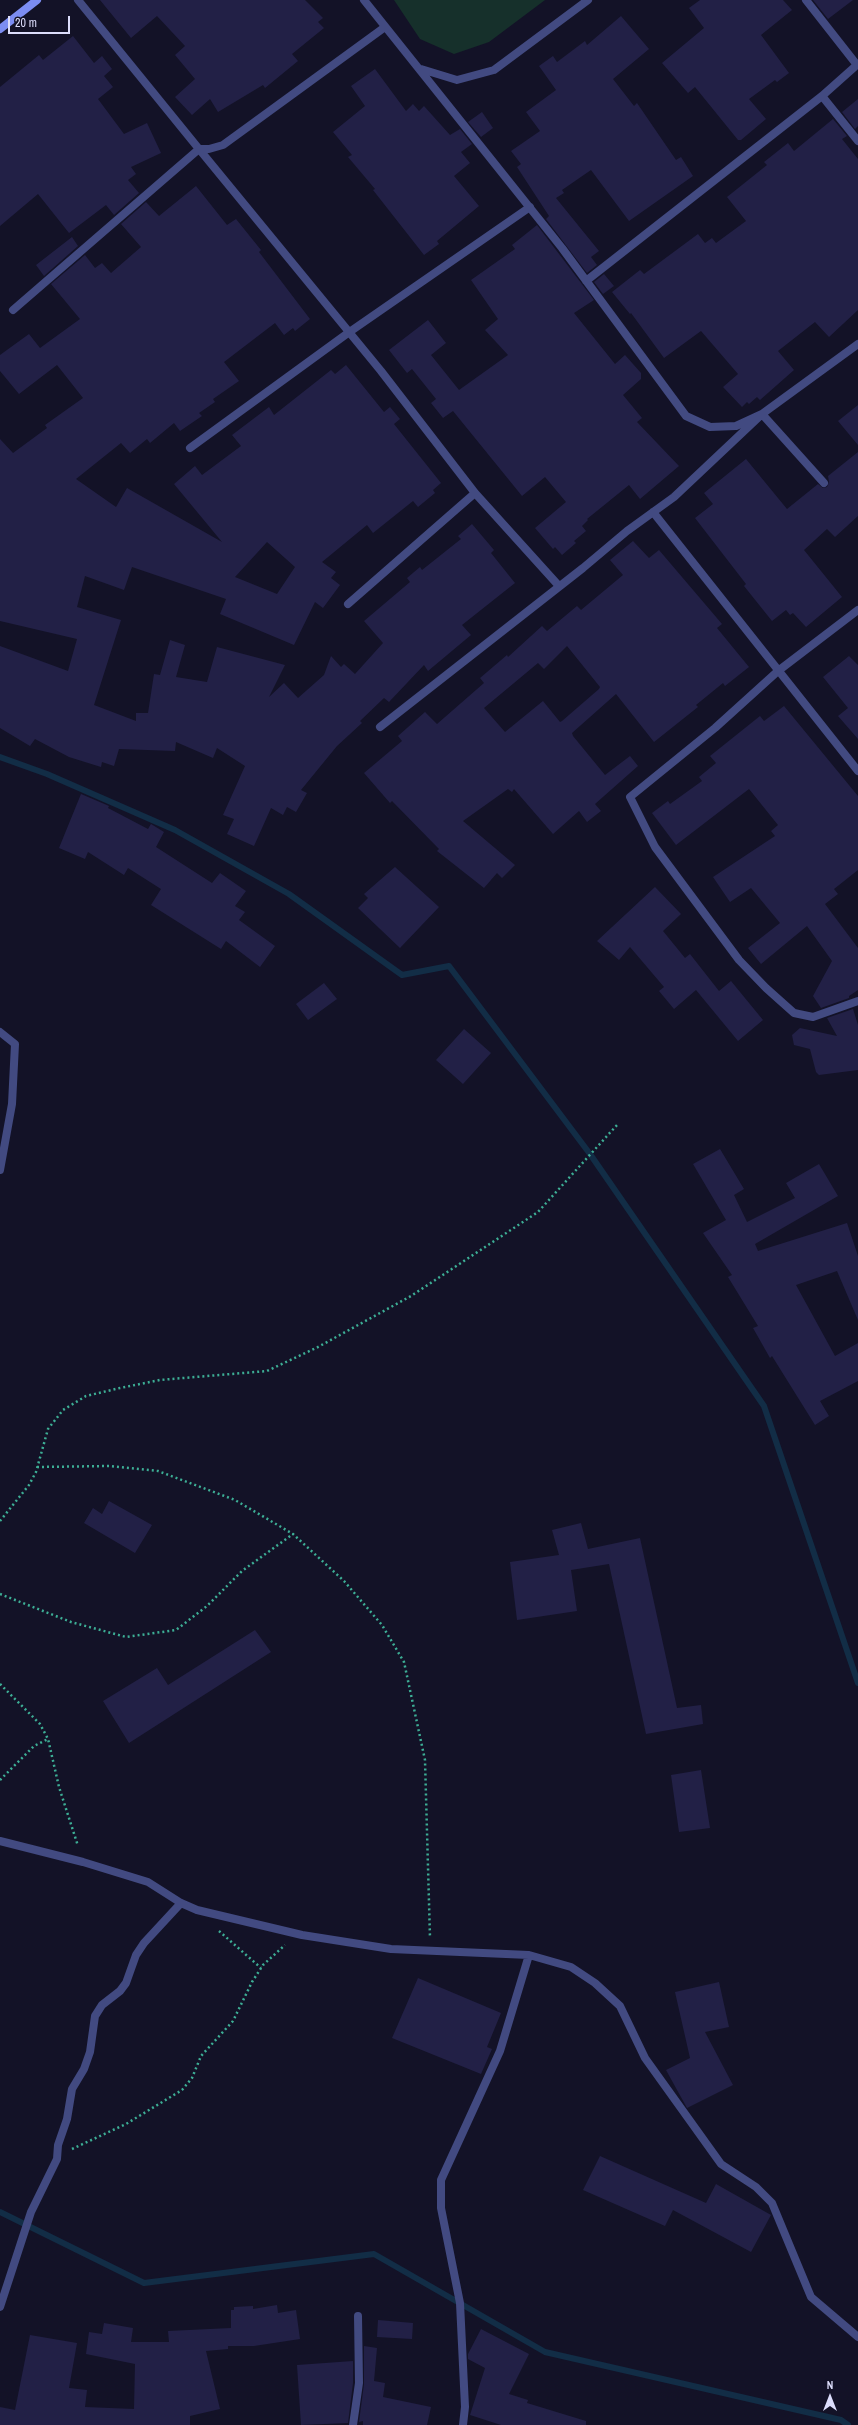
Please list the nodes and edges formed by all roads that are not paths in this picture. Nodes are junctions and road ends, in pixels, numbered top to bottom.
1 (37, 0) edge
2 (78, 0) edge
3 (364, 0) edge
4 (588, 0) edge
5 (806, 0) edge
6 (385, 27) junction
7 (0, 29) edge
8 (858, 64) edge
9 (421, 69) junction
10 (822, 96) junction
11 (858, 141) edge
12 (199, 149) junction
13 (530, 207) junction
14 (586, 281) junction
15 (12, 310) dead end
16 (348, 333) junction
17 (858, 344) edge
18 (762, 414) junction
19 (190, 448) dead end
20 (824, 483) dead end
21 (475, 493) junction
22 (653, 512) junction
23 (559, 586) junction
24 (348, 604) dead end
25 (858, 610) edge
26 (778, 671) junction
27 (380, 727) dead end
28 (858, 771) edge
29 (858, 1001) edge
30 (0, 1032) edge
31 (0, 1170) edge
32 (0, 1841) edge
33 (181, 1903) junction
34 (529, 1955) junction
35 (0, 2307) edge
36 (358, 2316) dead end
37 (858, 2337) edge
38 (353, 2425) edge
39 (462, 2425) edge

1 - 7 main road
2 - 12 street
3 - 6 street
4 - 9 street
5 - 8 street
6 - 9 street
6 - 12 street
8 - 10 street
9 - 13 street
10 - 11 street
10 - 14 street
12 - 15 street
12 - 16 street
13 - 14 street
13 - 16 street
14 - 18 street
16 - 19 street
16 - 21 street
17 - 18 street
18 - 20 street
18 - 22 street
21 - 23 street
21 - 24 street
22 - 23 street
22 - 26 street
23 - 27 street
25 - 26 street
26 - 28 street
26 - 29 street
30 - 31 street
32 - 33 street
33 - 34 street
33 - 35 street
34 - 37 street
34 - 39 street
36 - 38 street

